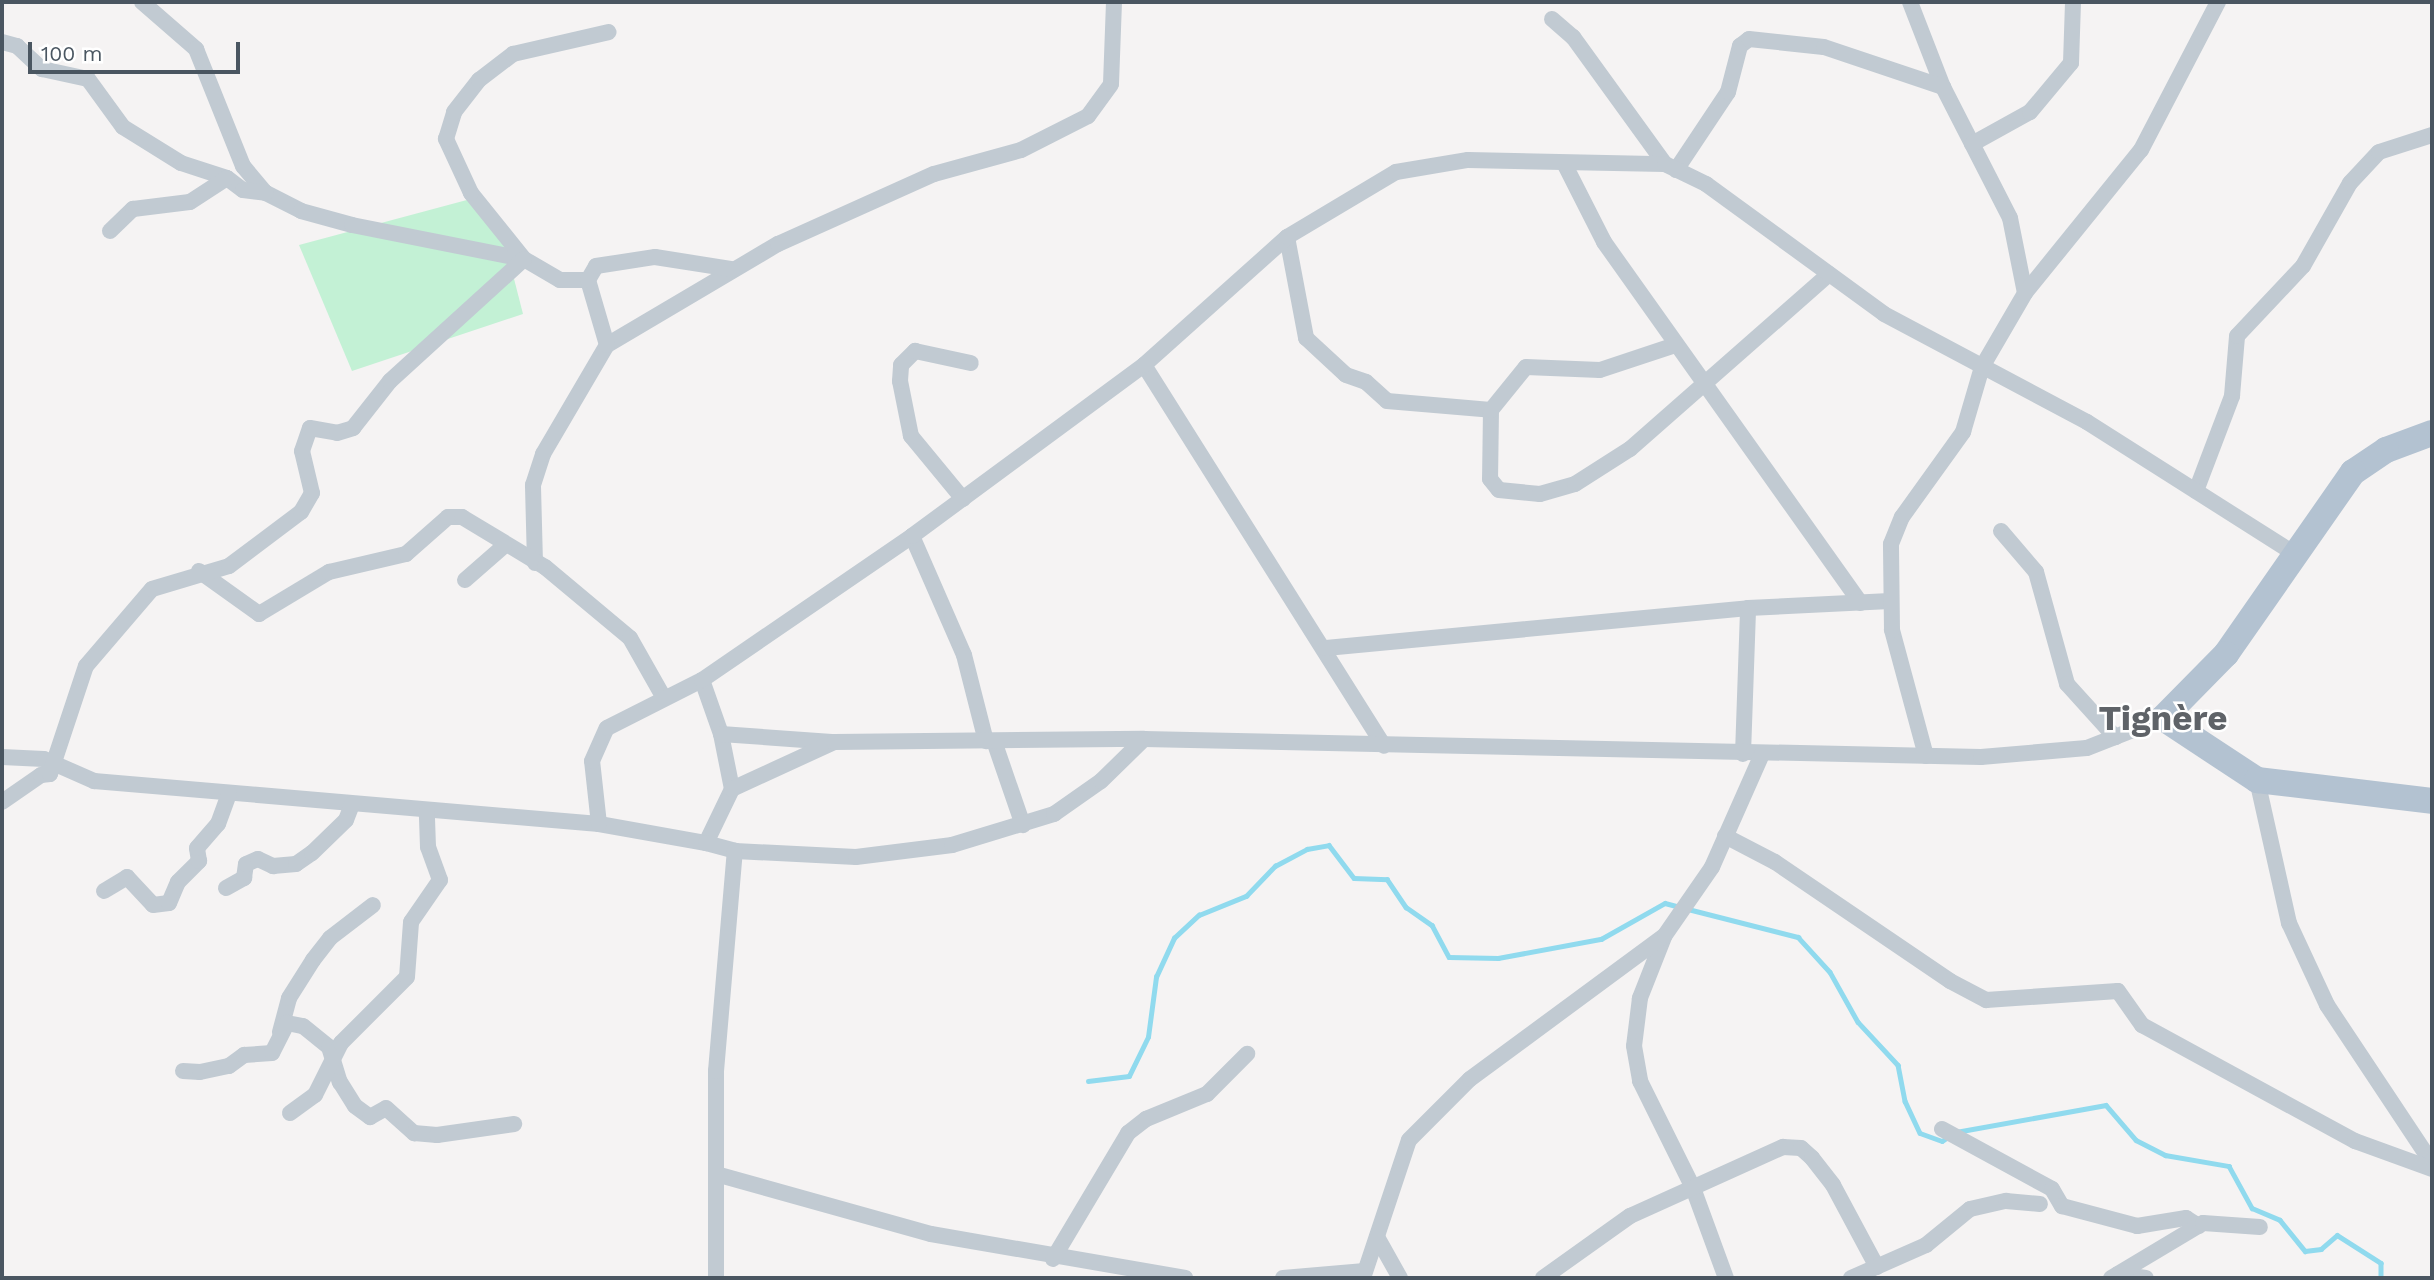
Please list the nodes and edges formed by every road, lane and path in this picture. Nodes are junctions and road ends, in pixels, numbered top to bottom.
1 (142, 2) edge
2 (1114, 2) edge
3 (1910, 2) edge
4 (2073, 2) edge
5 (2218, 2) edge
6 (1552, 19) dead end
7 (609, 32) dead end
8 (2, 42) edge
9 (1943, 87) junction
10 (2432, 135) edge
11 (1972, 144) junction
12 (1565, 164) junction
13 (1670, 167) junction
14 (227, 178) junction
15 (266, 193) junction
16 (110, 231) dead end
17 (1287, 237) junction
18 (524, 259) junction
19 (732, 269) junction
20 (1829, 274) junction
21 (588, 280) junction
22 (2025, 293) junction
23 (607, 345) junction
24 (1675, 345) junction
25 (971, 363) dead end
26 (1144, 365) junction
27 (1982, 366) junction
28 (1702, 383) junction
29 (1491, 410) junction
30 (2432, 433) edge
31 (2196, 491) junction
32 (963, 499) junction
33 (2001, 531) dead end
34 (912, 536) junction
35 (504, 546) junction
36 (2292, 552) junction
37 (535, 562) junction
38 (199, 571) junction
39 (465, 580) dead end
40 (1890, 601) junction
41 (1861, 603) junction
42 (1748, 608) junction
43 (1326, 648) junction
44 (702, 680) junction
45 (664, 698) junction
46 (2163, 718) junction
47 (722, 734) junction
48 (2115, 737) junction
49 (1144, 739) junction
50 (990, 741) junction
51 (834, 742) junction
52 (1384, 746) junction
53 (1743, 754) junction
54 (1762, 754) junction
55 (1926, 756) junction
56 (2, 757) edge
57 (57, 765) junction
58 (2256, 780) junction
59 (732, 789) junction
60 (229, 794) junction
61 (2432, 801) edge
62 (2, 803) edge
63 (352, 804) junction
64 (427, 811) junction
65 (599, 824) junction
66 (1023, 825) junction
67 (1725, 836) junction
68 (706, 843) junction
69 (735, 851) junction
70 (226, 888) dead end
71 (104, 891) dead end
72 (373, 905) dead end
73 (1665, 935) junction
74 (279, 1034) junction
75 (1247, 1054) dead end
76 (332, 1060) junction
77 (183, 1072) dead end
78 (290, 1113) dead end
79 (514, 1124) dead end
80 (1942, 1129) dead end
81 (2432, 1163) edge
82 (2432, 1169) edge
83 (716, 1174) junction
84 (1693, 1188) junction
85 (2040, 1204) dead end
86 (2199, 1226) junction
87 (2260, 1227) dead end
88 (1377, 1237) junction
89 (1053, 1259) junction
90 (1877, 1267) junction
91 (1364, 1275) edge
92 (2114, 1276) edge
93 (716, 1278) edge
94 (1185, 1278) edge
95 (1283, 1278) edge
96 (1401, 1278) edge
97 (1543, 1278) edge
98 (1726, 1278) edge
99 (1851, 1278) edge
100 (2146, 1278) edge

1 - 15 street
2 - 19 street
3 - 9 street
4 - 11 street
5 - 22 street
6 - 13 street
7 - 18 street
8 - 14 street
9 - 11 street
9 - 13 street
10 - 31 street
11 - 22 street
12 - 13 street
12 - 17 street
12 - 24 street
13 - 20 street
14 - 15 street
14 - 16 street
15 - 18 street
17 - 26 street
17 - 29 street
18 - 21 street
18 - 38 street
19 - 21 street
19 - 23 street
20 - 27 street
20 - 28 street
21 - 23 street
22 - 27 street
23 - 37 street
24 - 28 street
24 - 29 street
25 - 32 street
26 - 32 street
26 - 43 street
27 - 31 street
27 - 40 street
28 - 29 street
28 - 41 street
30 - 36 main road
31 - 36 street
32 - 34 street
33 - 48 street
34 - 44 street
34 - 50 street
35 - 37 street
35 - 38 street
35 - 39 street
36 - 46 main road
37 - 45 street
38 - 57 street
40 - 41 street
40 - 55 street
41 - 42 street
42 - 43 street
42 - 53 street
43 - 52 street
44 - 45 street
44 - 47 street
45 - 65 street
46 - 48 street
46 - 58 main road
47 - 51 street
47 - 59 street
48 - 55 street
49 - 50 street
49 - 52 street
49 - 66 street
50 - 51 street
50 - 66 street
51 - 59 street
52 - 53 street
53 - 54 street
54 - 55 street
54 - 67 street
56 - 57 street
57 - 60 street
57 - 62 street
58 - 61 main road
58 - 81 street
59 - 68 street
60 - 63 street
60 - 71 street
63 - 64 street
63 - 70 street
64 - 65 street
64 - 76 street
65 - 68 street
66 - 69 street
67 - 73 street
67 - 82 street
68 - 69 street
69 - 83 street
72 - 74 street
73 - 84 street
73 - 88 street
74 - 76 street
74 - 77 street
75 - 89 street
76 - 78 street
76 - 79 street
80 - 86 street
83 - 89 street
83 - 93 street
84 - 90 street
84 - 97 street
84 - 98 street
85 - 90 street
86 - 87 street
86 - 92 street
88 - 91 street
88 - 96 street
89 - 94 street
90 - 99 street
91 - 95 street
92 - 100 street

